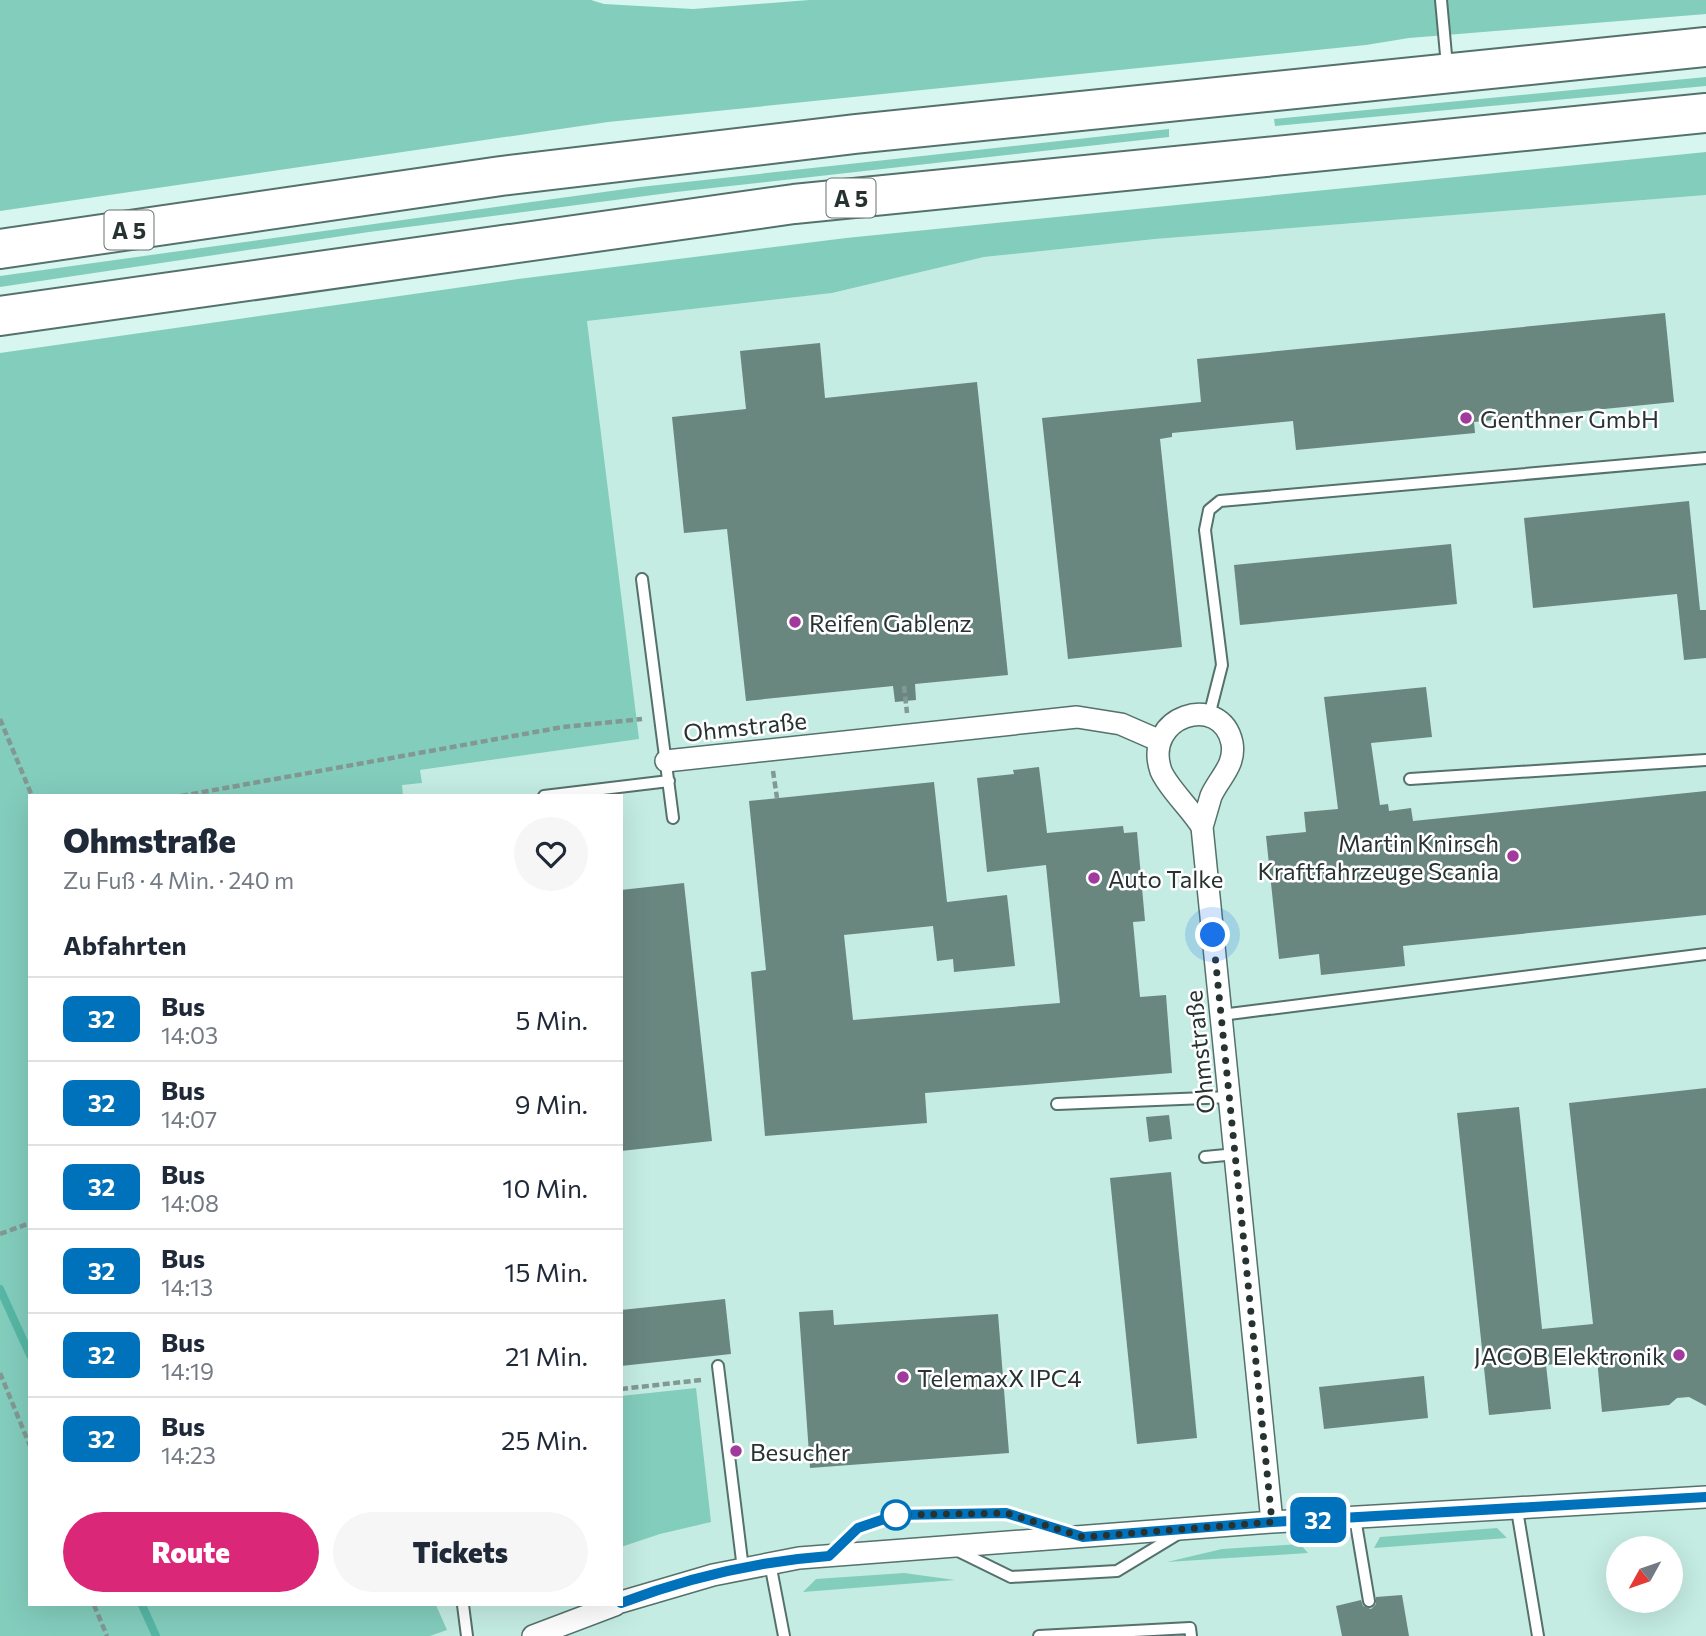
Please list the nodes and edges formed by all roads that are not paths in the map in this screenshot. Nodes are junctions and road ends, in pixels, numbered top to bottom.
1 (1441, 0) edge
2 (1706, 47) edge
3 (1447, 72) junction
4 (1706, 113) edge
5 (0, 249) edge
6 (0, 316) edge
7 (1706, 458) edge
8 (642, 579) dead end
9 (1209, 716) junction
10 (1160, 741) junction
11 (1706, 760) edge
12 (667, 771) junction
13 (1410, 779) dead end
14 (554, 794) edge
15 (673, 818) dead end
16 (1202, 827) junction
17 (1706, 954) edge
18 (1221, 1015) junction
19 (1230, 1097) junction
20 (1057, 1104) dead end
21 (1236, 1154) junction
22 (1205, 1157) dead end
23 (719, 1372) road end
24 (1706, 1497) edge
25 (1517, 1510) junction
26 (1355, 1518) junction
27 (1272, 1522) junction
28 (1187, 1529) junction
29 (1083, 1537) junction
30 (947, 1546) junction
31 (829, 1556) junction
32 (770, 1563) junction
33 (743, 1569) junction
34 (623, 1601) edge
35 (1369, 1601) dead end
36 (463, 1606) edge
37 (612, 1606) edge
38 (467, 1636) edge
39 (533, 1636) edge
40 (783, 1636) edge
41 (1039, 1636) edge
42 (1191, 1636) edge
43 (1538, 1636) edge

1 - 3 lane
2 - 3 highway, A 5
3 - 5 highway, A 5
4 - 6 highway, A 5
7 - 9 lane
8 - 12 lane, Ohmstraße
9 - 10 street
9 - 16 street, Ohmstraße
10 - 12 street, Ohmstraße
10 - 16 street
11 - 13 lane
12 - 14 lane
12 - 15 lane, Ohmstraße
16 - 18 street, Ohmstraße
17 - 18 lane
18 - 19 street, Ohmstraße
19 - 20 lane
19 - 21 street, Ohmstraße
21 - 22 lane
21 - 27 street, Ohmstraße
23 - 33 lane
24 - 25 street
25 - 26 street
25 - 43 lane
26 - 27 street
26 - 35 lane
27 - 28 street
28 - 29 street
28 - 30 lane
29 - 30 street
29 - 31 lane
30 - 31 street
31 - 32 street
32 - 33 street
32 - 40 lane
33 - 34 street
36 - 38 lane
37 - 39 street
41 - 42 lane

